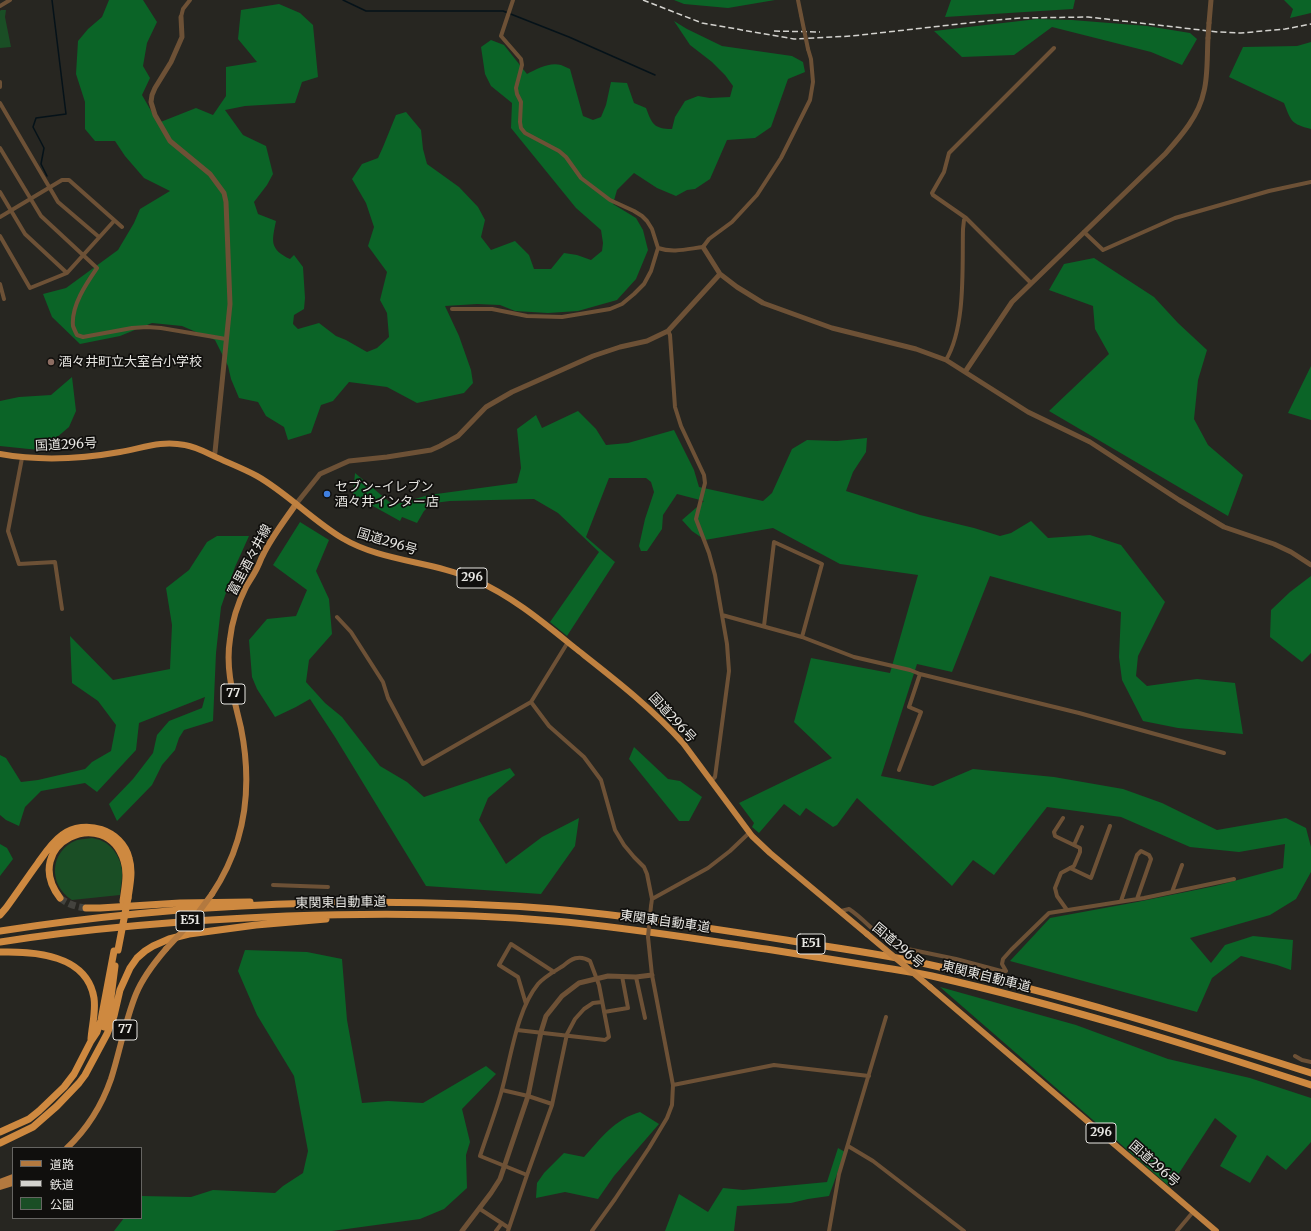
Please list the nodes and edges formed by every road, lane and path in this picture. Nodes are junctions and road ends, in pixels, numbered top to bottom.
1 (10, 0) edge
2 (190, 0) edge
3 (513, 0) edge
4 (798, 0) edge
5 (1211, 0) edge
6 (0, 6) edge
7 (181, 17) joint
8 (1054, 48) dead end
9 (0, 82) edge
10 (0, 87) edge
11 (0, 103) edge
12 (2, 111) edge
13 (0, 148) edge
14 (1311, 182) edge
15 (50, 187) junction
16 (0, 192) edge
17 (31, 200) junction
18 (11, 211) junction
19 (0, 217) edge
20 (966, 218) junction
21 (114, 221) junction
22 (122, 227) dead end
23 (1084, 232) junction
24 (0, 236) edge
25 (99, 237) junction
26 (703, 247) junction
27 (658, 248) junction
28 (83, 255) junction
29 (67, 273) junction
30 (720, 274) junction
31 (1031, 283) junction
32 (0, 284) edge
33 (4, 299) dead end
34 (452, 309) dead end
35 (668, 331) junction
36 (226, 339) junction
37 (946, 360) junction
38 (965, 372) junction
39 (0, 454) edge
40 (214, 456) junction
41 (22, 458) junction
42 (296, 504) junction
43 (1311, 565) edge
44 (62, 609) dead end
45 (722, 615) junction
46 (337, 616) dead end
47 (764, 626) junction
48 (802, 637) junction
49 (568, 642) junction
50 (920, 674) junction
51 (531, 702) junction
52 (1224, 753) dead end
53 (899, 770) dead end
54 (711, 781) junction
55 (1063, 818) dead end
56 (1110, 826) dead end
57 (1082, 827) dead end
58 (749, 833) junction
59 (1074, 845) junction
60 (1182, 865) dead end
61 (1070, 868) junction
62 (1234, 879) dead end
63 (274, 885) dead end
64 (328, 887) dead end
65 (1172, 892) junction
66 (60, 898) tunnel mouth
67 (126, 899) junction
68 (652, 899) junction
69 (1137, 899) junction
70 (1121, 901) junction
71 (296, 904) junction
72 (86, 908) tunnel mouth
73 (1067, 910) junction
74 (840, 911) junction
75 (380, 914) junction
76 (0, 915) edge
77 (0, 930) edge
78 (0, 942) edge
79 (116, 951) junction
80 (0, 952) edge
81 (554, 972) junction
82 (652, 975) junction
83 (622, 976) junction
84 (636, 977) junction
85 (597, 978) junction
86 (602, 1002) junction
87 (526, 1005) junction
88 (604, 1012) junction
89 (886, 1017) dead end
90 (645, 1018) dead end
91 (517, 1030) junction
92 (541, 1032) junction
93 (567, 1034) junction
94 (91, 1041) junction
95 (100, 1046) junction
96 (1295, 1056) dead end
97 (1311, 1062) edge
98 (1311, 1073) edge
99 (869, 1076) junction
100 (673, 1085) junction
101 (1311, 1085) edge
102 (502, 1090) junction
103 (528, 1096) junction
104 (552, 1104) junction
105 (93, 1116) junction
106 (0, 1132) edge
107 (0, 1143) edge
108 (848, 1146) junction
109 (63, 1147) edge
110 (68, 1147) edge
111 (504, 1166) junction
112 (527, 1175) junction
113 (12, 1178) edge
114 (0, 1182) edge
115 (12, 1183) edge
116 (0, 1188) edge
117 (480, 1209) junction
118 (1193, 1212) junction
119 (502, 1223) junction
120 (509, 1229) edge
121 (462, 1231) edge
122 (496, 1231) edge
123 (592, 1231) edge
124 (828, 1231) edge
125 (964, 1231) edge
126 (1177, 1231) edge
127 (1216, 1231) edge

1 - 6 street
2 - 7 street
3 - 27 street
4 - 26 street, bridge
5 - 23 street, bridge
7 - 36 street
8 - 20 street
9 - 10 street
11 - 12 street
12 - 15 street
13 - 17 street
14 - 23 street
15 - 17 street
15 - 21 street
15 - 25 street
16 - 18 street
17 - 18 street
17 - 28 street
18 - 19 street
18 - 29 street
20 - 31 street
20 - 37 street
21 - 22 street
21 - 25 street
23 - 31 street
24 - 29 street
25 - 28 street
26 - 27 street
26 - 30 street
27 - 34 street
28 - 29 street
28 - 36 street
30 - 35 street
30 - 37 street
31 - 38 street
32 - 33 street
35 - 42 street
35 - 45 street
36 - 40 street
37 - 38 street
38 - 43 street
39 - 41 highway, 国道296号 / 296
40 - 41 highway, 国道296号 / 296
40 - 42 highway, 国道296号 / 296
41 - 44 street
42 - 49 highway, 国道296号 / 296
42 - 105 main road, 富里酒々井線 / 77, bridge
45 - 47 street
45 - 54 street
46 - 51 street
47 - 48 street
47 - 48 street
48 - 50 street
49 - 51 street
49 - 54 highway, 国道296号 / 296
50 - 52 street
50 - 53 street
51 - 68 street
54 - 58 highway, 国道296号 / 296
55 - 59 street
56 - 61 street
57 - 59 street
58 - 68 street
58 - 74 highway, 国道296号 / 296
59 - 61 street
60 - 65 street
61 - 73 street
62 - 65 street
63 - 64 street
65 - 69 street
66 - 67 highway
67 - 76 highway
67 - 79 highway
68 - 82 street, bridge
69 - 70 street
69 - 70 street
70 - 73 street
71 - 72 highway
71 - 77 highway, 東関東自動車道 / E51
71 - 98 highway, 東関東自動車道 / E51
73 - 74 street
74 - 118 highway, 国道296号 / 296, bridge
75 - 78 highway, 東関東自動車道 / E51
75 - 95 highway
75 - 101 highway, 東関東自動車道 / E51
79 - 94 highway
79 - 95 highway
80 - 94 highway
81 - 85 street
81 - 87 street
81 - 87 street
82 - 84 street
82 - 100 street
83 - 84 street
83 - 85 street
83 - 88 street
84 - 90 street
85 - 86 street
85 - 92 street
86 - 88 street
86 - 93 street
87 - 91 street
88 - 93 street
89 - 99 street
91 - 92 street
91 - 102 street
92 - 93 street
92 - 103 street
93 - 104 street
94 - 106 highway
95 - 107 highway
96 - 97 street
99 - 100 street
99 - 108 street
100 - 123 street
102 - 103 street
102 - 111 street
103 - 104 street
103 - 111 street
104 - 112 street
105 - 109 main road, 富里酒々井線 / 77
105 - 110 main road, 富里酒々井線 / 77
108 - 124 street
108 - 125 street
111 - 112 street
111 - 117 street
112 - 120 street
113 - 114 main road
115 - 116 main road
117 - 119 street
117 - 121 street
118 - 126 street
118 - 127 highway, 国道296号 / 296
119 - 120 street
119 - 122 street

